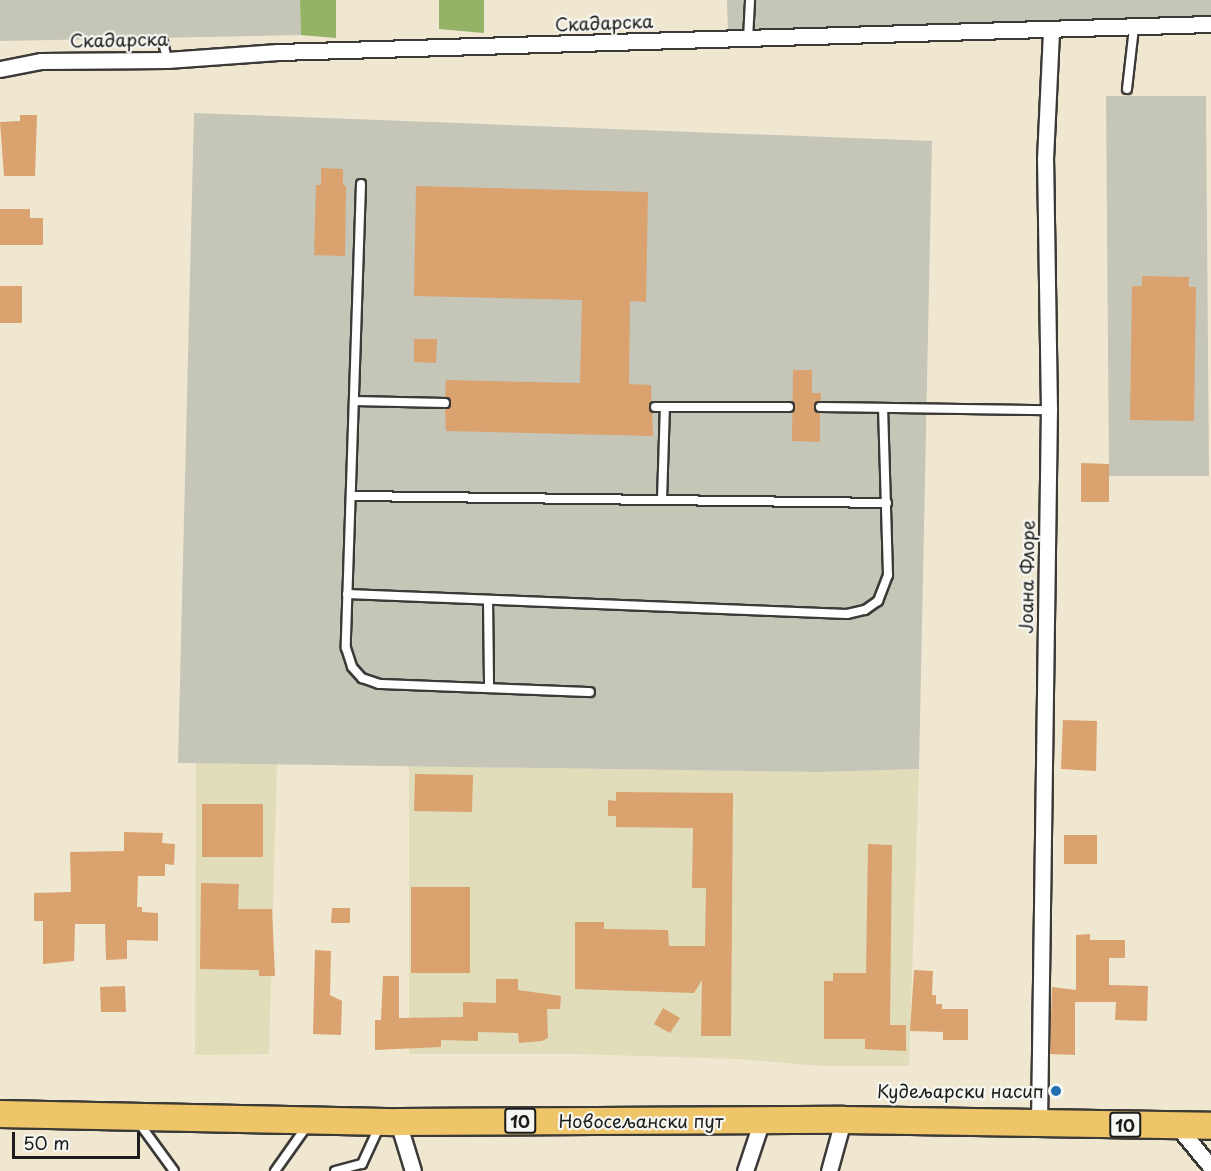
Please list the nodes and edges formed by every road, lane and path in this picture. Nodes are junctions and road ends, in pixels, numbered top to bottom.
1 (750, 0) edge
2 (1211, 24) edge
3 (1134, 28) junction
4 (1051, 31) junction
5 (748, 39) junction
6 (163, 42) dead end
7 (167, 60) junction
8 (0, 69) edge
9 (1127, 88) dead end
10 (361, 184) dead end
11 (354, 401) junction
12 (445, 403) dead end
13 (655, 407) dead end
14 (665, 407) junction
15 (789, 407) dead end
16 (820, 407) dead end
17 (883, 408) junction
18 (1048, 410) junction
19 (353, 496) junction
20 (662, 500) junction
21 (887, 503) junction
22 (347, 594) junction
23 (488, 600) junction
24 (489, 688) junction
25 (590, 692) dead end
26 (0, 1114) edge
27 (135, 1117) junction
28 (313, 1118) junction
29 (762, 1120) junction
30 (843, 1120) junction
31 (390, 1121) junction
32 (1039, 1123) junction
33 (1177, 1126) junction
34 (1211, 1126) edge
35 (1211, 1167) edge
36 (174, 1171) edge
37 (275, 1171) edge
38 (335, 1171) edge
39 (413, 1171) edge
40 (745, 1171) edge
41 (829, 1171) edge

1 - 5 lane
2 - 3 street, Скадарска
3 - 4 street, Скадарска
3 - 9 lane
4 - 5 street, Скадарска
4 - 18 street, Јоана Флоре
5 - 7 street, Скадарска
6 - 7 lane
7 - 8 street, Скадарска
10 - 11 lane
11 - 12 lane
11 - 19 lane
13 - 14 lane
14 - 15 lane
14 - 20 lane
16 - 17 lane
17 - 18 lane
17 - 21 lane
18 - 32 street, Јоана Флоре
19 - 20 lane
19 - 22 lane
20 - 21 lane
21 - 23 lane
22 - 23 lane
22 - 24 lane
23 - 24 lane
24 - 25 lane
26 - 27 main road, Новосељански пут / 10
27 - 28 main road, Новосељански пут / 10
27 - 36 lane
28 - 31 main road, Новосељански пут / 10
28 - 37 lane
29 - 30 main road, Новосељански пут / 10
29 - 31 main road, Новосељански пут / 10
29 - 40 street
30 - 32 main road, Новосељански пут / 10
30 - 41 street
31 - 38 lane
31 - 39 street
32 - 33 main road, Новосељански пут / 10
33 - 34 main road, Новосељански пут / 10
33 - 35 street

